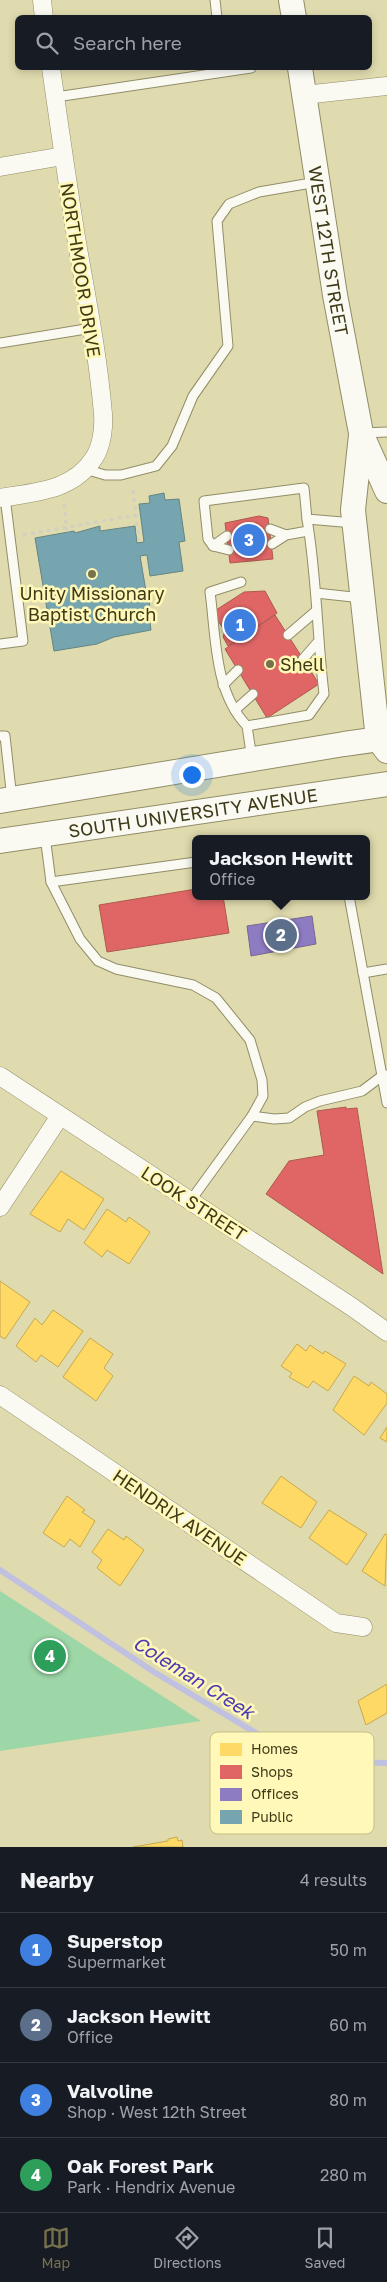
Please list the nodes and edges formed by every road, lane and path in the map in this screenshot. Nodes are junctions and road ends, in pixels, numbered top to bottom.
1 (42, 0) edge
2 (215, 0) edge
3 (291, 0) edge
4 (44, 15) edge
5 (217, 15) edge
6 (294, 15) edge
7 (52, 70) edge
8 (225, 70) edge
9 (300, 70) edge
10 (387, 86) edge
11 (304, 95) junction
12 (56, 98) junction
13 (63, 156) junction
14 (0, 167) edge
15 (317, 182) junction
16 (92, 328) junction
17 (0, 343) edge
18 (387, 432) edge
19 (361, 433) junction
20 (85, 469) junction
21 (133, 490) dead end
22 (387, 490) edge
23 (63, 496) dead end
24 (2, 498) edge
25 (136, 515) junction
26 (307, 519) junction
27 (354, 523) junction
28 (270, 529) dead end
29 (66, 530) junction
30 (308, 531) junction
31 (286, 535) junction
32 (10, 536) junction
33 (227, 536) dead end
34 (139, 543) dead end
35 (272, 544) dead end
36 (212, 546) junction
37 (229, 550) dead end
38 (240, 582) dead end
39 (316, 593) junction
40 (362, 598) junction
41 (316, 610) junction
42 (288, 635) dead end
43 (318, 643) junction
44 (0, 644) edge
45 (303, 659) dead end
46 (238, 670) dead end
47 (223, 685) junction
48 (253, 694) dead end
49 (235, 710) junction
50 (248, 726) junction
51 (0, 736) edge
52 (384, 743) edge
53 (252, 759) junction
54 (387, 784) edge
55 (6, 800) edge
56 (44, 835) junction
57 (0, 841) edge
58 (192, 863) edge
59 (51, 882) junction
60 (350, 900) edge
61 (387, 969) edge
62 (363, 973) junction
63 (384, 1075) edge
64 (0, 1076) edge
65 (387, 1103) edge
66 (60, 1116) junction
67 (252, 1116) junction
68 (191, 1200) junction
69 (0, 1207) edge
70 (387, 1332) edge
71 (0, 1396) edge
72 (363, 1627) dead end

1 - 4 street
2 - 5 lane
3 - 6 main road
7 - 12 street, NORTHMOOR DRIVE
8 - 12 lane
9 - 11 main road, WEST 12TH STREET
10 - 11 street
11 - 15 main road, WEST 12TH STREET
12 - 13 street, NORTHMOOR DRIVE
13 - 14 street
13 - 16 street, NORTHMOOR DRIVE
15 - 19 main road, WEST 12TH STREET
15 - 20 lane
16 - 17 lane
16 - 20 street, NORTHMOOR DRIVE
18 - 19 lane
19 - 22 main road, WEST 12TH STREET
19 - 27 main road, WEST 12TH STREET
20 - 24 street
21 - 25 path
23 - 29 path
24 - 32 lane
25 - 29 path
25 - 34 path
26 - 27 lane
26 - 30 lane
26 - 36 lane
27 - 40 main road, WEST 12TH STREET
28 - 31 lane
29 - 32 path
30 - 31 lane
30 - 39 lane
31 - 35 lane
32 - 44 lane
33 - 36 lane
36 - 37 lane
38 - 47 lane
39 - 40 lane
39 - 41 lane
40 - 52 main road, WEST 12TH STREET
41 - 42 lane
41 - 43 lane
43 - 45 lane
43 - 50 lane
46 - 47 lane
47 - 49 lane
48 - 49 lane
49 - 50 lane
50 - 53 lane
51 - 55 lane
52 - 53 main road
53 - 55 main road
54 - 56 main road, SOUTH UNIVERSITY AVENUE
56 - 57 main road, SOUTH UNIVERSITY AVENUE
56 - 59 lane
58 - 59 lane
59 - 67 lane
60 - 62 lane
61 - 62 lane
62 - 63 lane
63 - 65 lane
63 - 67 lane
64 - 66 street, LOOK STREET
66 - 68 street, LOOK STREET
66 - 69 street
67 - 68 lane
68 - 70 street, LOOK STREET
71 - 72 street, HENDRIX AVENUE

